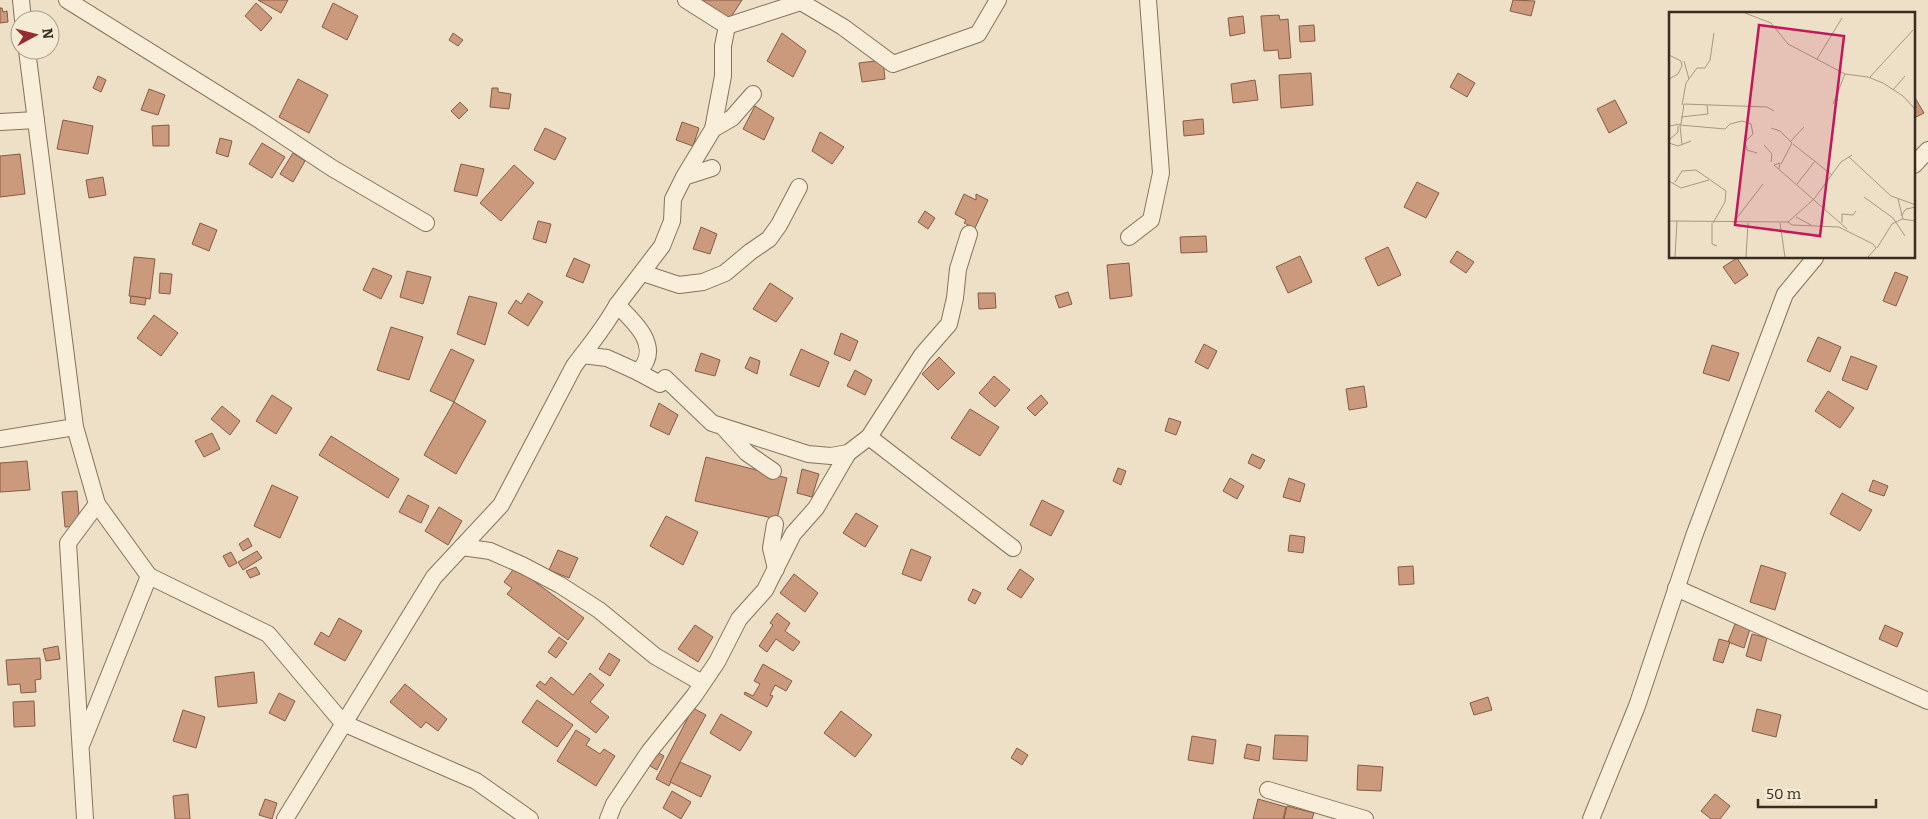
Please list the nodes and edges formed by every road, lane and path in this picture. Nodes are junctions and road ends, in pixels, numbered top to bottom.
1 (68, 0) edge
2 (686, 0) edge
3 (998, 0) edge
4 (1148, 0) edge
5 (727, 26) junction
6 (28, 60) edge
7 (753, 94) dead end
8 (36, 120) junction
9 (0, 122) edge
10 (713, 129) junction
11 (1928, 150) edge
12 (1916, 163) edge
13 (712, 168) dead end
14 (684, 177) junction
15 (799, 187) dead end
16 (426, 223) dead end
17 (969, 234) dead end
18 (1129, 237) dead end
19 (1814, 259) edge
20 (643, 273) junction
21 (617, 305) junction
22 (582, 355) junction
23 (638, 372) junction
24 (722, 426) junction
25 (76, 427) junction
26 (870, 437) junction
27 (0, 438) edge
28 (848, 453) junction
29 (773, 471) dead end
30 (97, 504) junction
31 (775, 524) dead end
32 (462, 547) junction
33 (1013, 548) dead end
34 (776, 568) junction
35 (149, 576) junction
36 (1676, 588) junction
37 (702, 684) junction
38 (1928, 701) edge
39 (343, 723) junction
40 (80, 748) junction
41 (1268, 790) dead end
42 (85, 819) edge
43 (286, 819) edge
44 (530, 819) edge
45 (608, 819) edge
46 (1365, 819) edge
47 (1591, 819) edge

1 - 16 street
2 - 5 street
3 - 5 street
4 - 18 street
5 - 10 street
6 - 8 street
7 - 10 street
8 - 9 street
8 - 25 street
10 - 14 street
11 - 12 street
13 - 14 street
14 - 20 street
15 - 20 street
17 - 26 street
19 - 36 street
20 - 21 street
21 - 22 street
21 - 23 street
22 - 23 street
22 - 32 street
23 - 24 street
24 - 28 street
24 - 29 street
25 - 27 street
25 - 30 street
26 - 28 street
26 - 33 street
28 - 34 street
30 - 35 street
30 - 40 street
31 - 34 street
32 - 37 street
32 - 39 street
34 - 37 street
35 - 39 street
35 - 40 street
36 - 38 street
36 - 47 street
37 - 45 street
39 - 43 street
39 - 44 street
40 - 42 street
41 - 46 street

